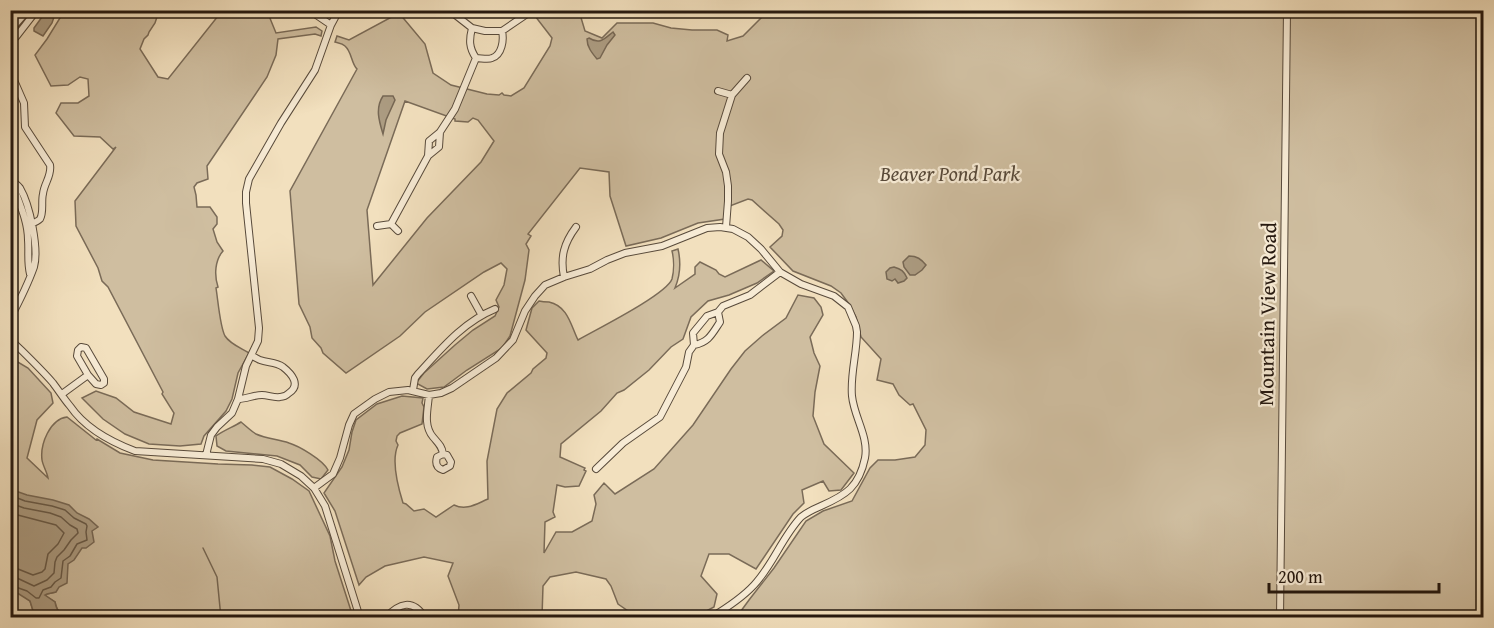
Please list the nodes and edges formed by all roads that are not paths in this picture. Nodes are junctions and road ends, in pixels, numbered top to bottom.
1 (28, 10) edge
2 (37, 10) edge
3 (309, 10) edge
4 (339, 10) edge
5 (449, 10) edge
6 (530, 10) edge
7 (1287, 10) edge
8 (332, 25) junction
9 (472, 28) junction
10 (502, 31) junction
11 (10, 32) edge
12 (10, 40) edge
13 (476, 58) junction
14 (10, 71) edge
15 (747, 78) dead end
16 (718, 92) dead end
17 (732, 95) junction
18 (440, 132) junction
19 (428, 156) junction
20 (12, 180) edge
21 (391, 224) junction
22 (29, 225) junction
23 (377, 226) dead end
24 (576, 227) dead end
25 (726, 227) junction
26 (398, 231) dead end
27 (780, 272) junction
28 (564, 277) junction
29 (471, 297) dead end
30 (495, 309) dead end
31 (718, 312) junction
32 (481, 314) junction
33 (10, 319) edge
34 (10, 339) edge
35 (694, 345) junction
36 (252, 356) junction
37 (88, 375) junction
38 (413, 390) junction
39 (62, 394) junction
40 (429, 395) junction
41 (238, 399) junction
42 (444, 454) dead end
43 (206, 455) junction
44 (596, 469) dead end
45 (314, 488) junction
46 (360, 618) edge
47 (385, 618) edge
48 (425, 618) edge
49 (710, 618) edge
50 (1280, 618) edge

1 - 11 street
2 - 12 street
3 - 8 street
4 - 8 street
5 - 9 street
6 - 10 street
7 - 50 street, Mountain View Road
8 - 36 street
9 - 10 street
9 - 13 street
10 - 13 street
13 - 18 street
14 - 22 street
15 - 17 street
16 - 17 street
17 - 25 street
18 - 19 street
18 - 19 street
19 - 21 street
20 - 22 street
21 - 23 street
21 - 26 street
22 - 33 street
24 - 28 street
25 - 27 street
25 - 28 street
27 - 31 street
27 - 49 street
28 - 40 street
29 - 32 street
30 - 32 street
31 - 35 street
31 - 35 street
32 - 38 street
34 - 39 street
35 - 44 street
36 - 41 street
36 - 41 street
37 - 37 street
37 - 39 street
38 - 40 street
38 - 45 street
39 - 43 street
40 - 42 street
41 - 43 street
43 - 45 street
45 - 46 street
47 - 48 street

